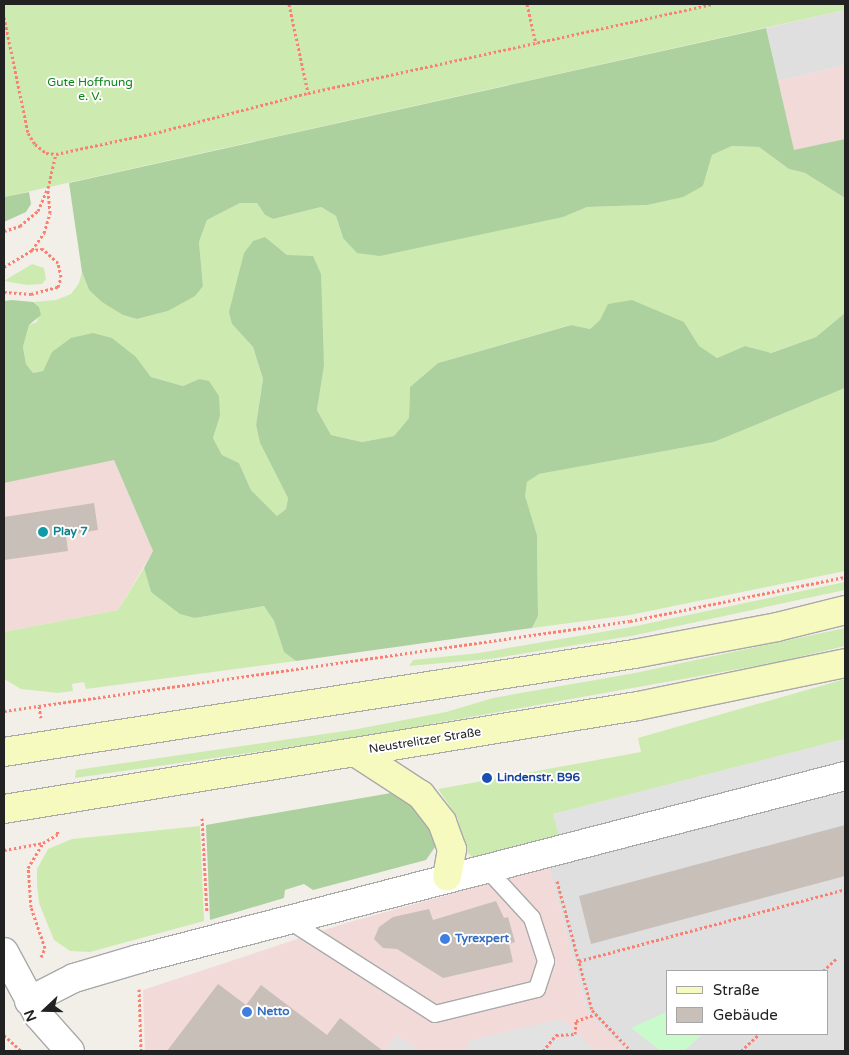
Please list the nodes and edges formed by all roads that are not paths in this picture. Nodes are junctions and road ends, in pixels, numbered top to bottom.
1 (845, 610) edge
2 (845, 663) edge
3 (4, 752) edge
4 (355, 752) junction
5 (845, 776) edge
6 (4, 808) edge
7 (486, 868) junction
8 (447, 877) junction
9 (288, 920) junction
10 (4, 952) edge
11 (28, 1001) junction
12 (70, 1051) edge

1 - 3 main road
2 - 4 main road, Neustrelitzer Straße
4 - 6 main road, Neustrelitzer Straße
4 - 8 main road
5 - 7 street
7 - 8 street
7 - 9 lane
8 - 9 street
9 - 11 street
10 - 11 street
11 - 12 street

